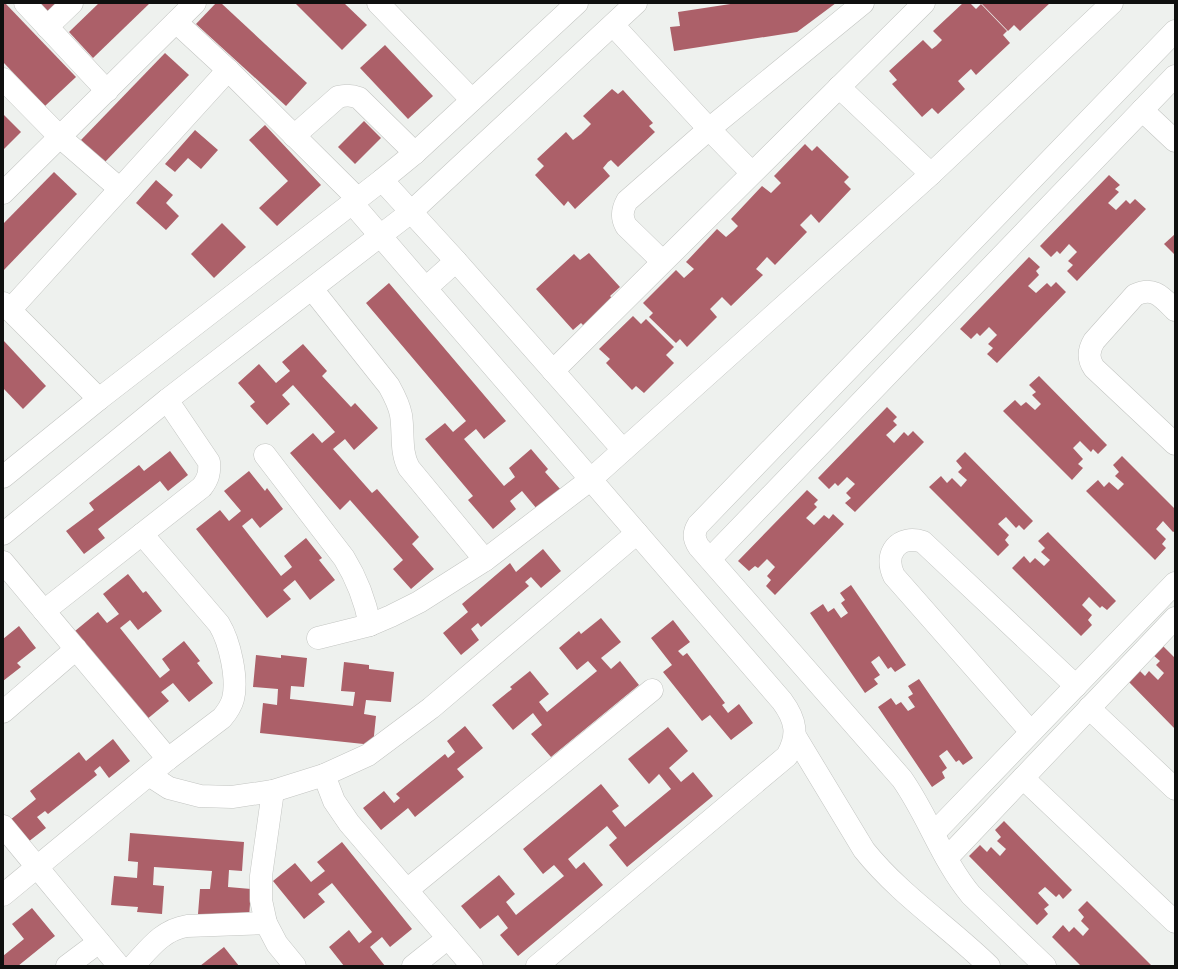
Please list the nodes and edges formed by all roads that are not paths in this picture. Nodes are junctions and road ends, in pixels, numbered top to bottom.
1 (25, 3) edge
2 (72, 3) edge
3 (195, 3) edge
4 (378, 3) edge
5 (577, 3) edge
6 (636, 3) edge
7 (863, 3) edge
8 (924, 3) edge
9 (1109, 4) edge
10 (176, 22) junction
11 (612, 25) junction
12 (48, 27) junction
13 (1175, 31) edge
14 (228, 70) junction
15 (1175, 76) edge
16 (3, 79) edge
17 (839, 87) junction
18 (107, 90) junction
19 (472, 100) junction
20 (1142, 110) junction
21 (709, 129) junction
22 (294, 136) junction
23 (60, 137) junction
24 (1175, 141) edge
25 (415, 153) junction
26 (752, 173) junction
27 (931, 174) junction
28 (382, 180) junction
29 (120, 189) junction
30 (3, 193) edge
31 (355, 201) junction
32 (411, 212) junction
33 (381, 236) junction
34 (456, 261) junction
35 (662, 261) junction
36 (426, 288) junction
37 (312, 289) junction
38 (6, 306) edge
39 (1175, 310) edge
40 (553, 371) junction
41 (99, 399) junction
42 (167, 400) junction
43 (1175, 444) edge
44 (623, 450) junction
45 (265, 455) dead end
46 (6, 469) edge
47 (590, 480) junction
48 (637, 533) junction
49 (3, 534) edge
50 (142, 534) junction
51 (710, 558) junction
52 (485, 560) junction
53 (3, 562) edge
54 (1175, 583) edge
55 (44, 611) junction
56 (1175, 618) edge
57 (370, 625) junction
58 (318, 638) dead end
59 (76, 649) junction
60 (1076, 686) junction
61 (652, 690) dead end
62 (1089, 708) junction
63 (3, 712) edge
64 (1031, 732) junction
65 (795, 736) junction
66 (168, 759) junction
67 (149, 775) junction
68 (324, 775) junction
69 (1023, 778) junction
70 (1175, 788) edge
71 (273, 791) junction
72 (3, 826) edge
73 (934, 834) junction
74 (947, 858) junction
75 (36, 867) junction
76 (407, 890) junction
77 (3, 895) edge
78 (1175, 922) edge
79 (266, 923) junction
80 (448, 938) junction
81 (99, 942) junction
82 (67, 966) edge
83 (119, 966) edge
84 (133, 966) edge
85 (295, 966) edge
86 (413, 966) edge
87 (472, 966) edge
88 (537, 966) edge
89 (989, 966) edge
90 (1045, 966) edge

1 - 12 street
2 - 12 street
3 - 10 street
4 - 19 street
5 - 19 street
6 - 11 street
7 - 21 street
8 - 17 street
9 - 27 street
10 - 14 street
10 - 18 street
11 - 21 street
11 - 32 street
12 - 18 street
13 - 51 street
14 - 22 street
14 - 29 street
15 - 20 street
16 - 23 street
17 - 26 street
17 - 27 street
18 - 23 street
19 - 25 street
20 - 24 street
20 - 51 street
21 - 26 street
21 - 35 street
22 - 25 street
22 - 31 street
23 - 29 street
23 - 30 street
25 - 28 street
26 - 35 street
27 - 44 street
28 - 31 street
28 - 32 street
29 - 38 street
31 - 33 street
31 - 41 street
32 - 33 street
32 - 34 street
33 - 36 street
33 - 37 street
34 - 36 street
34 - 40 street
35 - 40 street
36 - 47 street
37 - 42 street
37 - 52 street
38 - 41 street
39 - 43 street
40 - 44 street
41 - 46 street
42 - 49 street
42 - 50 street
44 - 47 street
45 - 57 street
47 - 48 street
47 - 52 street
48 - 65 street
48 - 68 street
50 - 55 street
50 - 66 street
51 - 73 street
52 - 57 street
53 - 55 street
54 - 60 street
55 - 59 street
56 - 62 street
57 - 58 street
59 - 63 street
59 - 66 street
60 - 64 street
60 - 64 street
61 - 76 street
62 - 69 street
62 - 70 street
64 - 73 street
65 - 88 street
65 - 89 street
66 - 67 street
67 - 71 street
67 - 75 street
68 - 71 street
68 - 76 street
69 - 74 street
69 - 78 street
71 - 79 street
72 - 75 street
73 - 74 street
74 - 90 street
75 - 77 street
75 - 81 street
76 - 80 street
79 - 84 street
79 - 85 street
80 - 86 street
80 - 87 street
81 - 82 street
81 - 83 street

